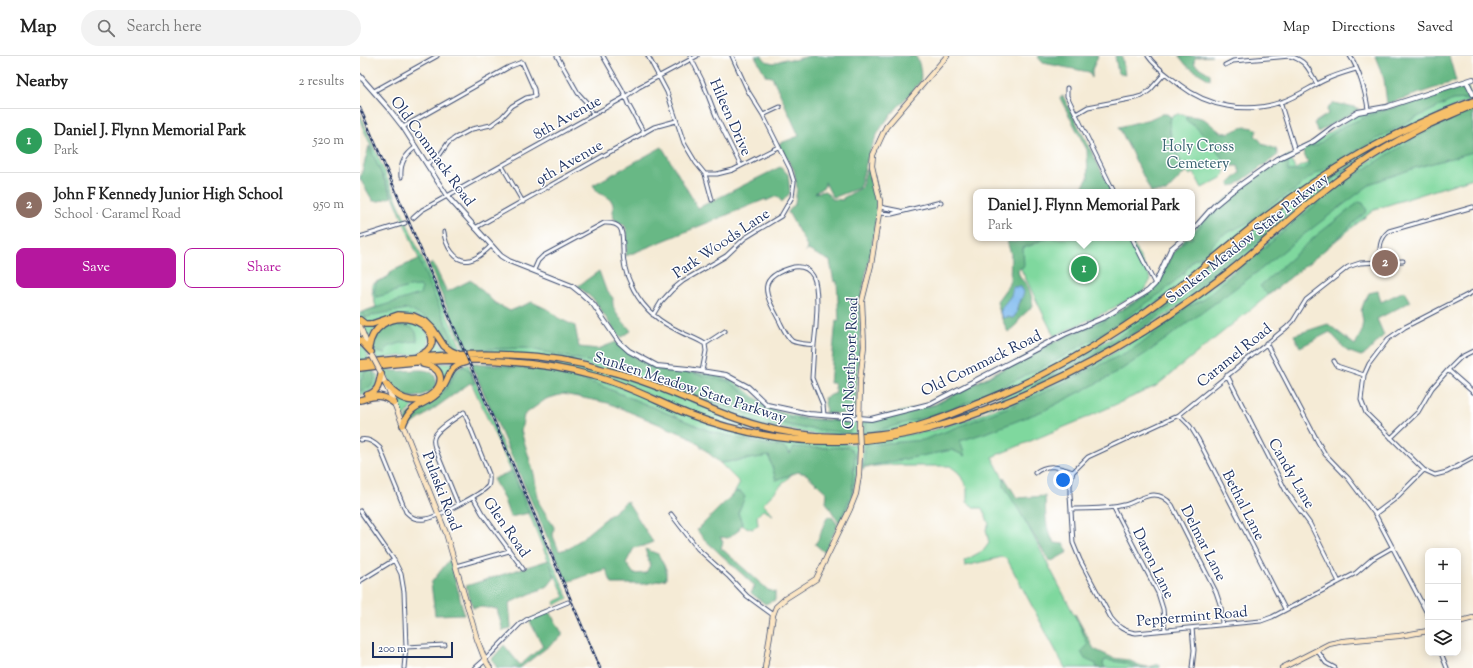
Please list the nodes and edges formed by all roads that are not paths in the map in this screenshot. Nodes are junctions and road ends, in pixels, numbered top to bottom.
1 (437, 56) edge
2 (557, 56) edge
3 (603, 56) edge
4 (648, 56) edge
5 (697, 56) edge
6 (732, 56) edge
7 (947, 56) edge
8 (1148, 56) edge
9 (1350, 56) edge
10 (691, 58) edge
11 (1225, 65) dead end
12 (1356, 69) junction
13 (1165, 73) junction
14 (360, 76) edge
15 (658, 77) junction
16 (1473, 79) edge
17 (1466, 82) junction
18 (1317, 84) junction
19 (1067, 88) dead end
20 (374, 91) junction
21 (1473, 94) edge
22 (625, 97) junction
23 (1473, 101) edge
24 (1280, 102) junction
25 (1473, 105) edge
26 (780, 107) dead end
27 (1368, 110) junction
28 (1076, 114) junction
29 (593, 115) junction
30 (763, 115) junction
31 (676, 121) junction
32 (403, 127) junction
33 (644, 133) junction
34 (416, 147) junction
35 (778, 147) junction
36 (1295, 150) junction
37 (427, 164) junction
38 (502, 166) junction
39 (741, 166) junction
40 (705, 174) junction
41 (401, 177) dead end
42 (1113, 189) edge
43 (447, 196) junction
44 (712, 200) dead end
45 (522, 202) junction
46 (941, 202) dead end
47 (1473, 207) edge
48 (880, 210) junction
49 (413, 218) dead end
50 (405, 223) dead end
51 (475, 228) junction
52 (1195, 228) edge
53 (444, 232) dead end
54 (360, 237) edge
55 (1134, 241) edge
56 (1180, 241) edge
57 (491, 246) junction
58 (1381, 261) junction
59 (1403, 261) dead end
60 (534, 270) junction
61 (1155, 284) junction
62 (1473, 292) edge
63 (653, 315) junction
64 (360, 320) edge
65 (360, 326) edge
66 (725, 331) dead end
67 (360, 340) edge
68 (1266, 343) junction
69 (706, 344) junction
70 (814, 345) junction
71 (1473, 351) edge
72 (370, 352) junction
73 (460, 355) junction
74 (483, 359) junction
75 (412, 360) junction
76 (1334, 361) dead end
77 (360, 363) edge
78 (360, 368) edge
79 (1448, 370) junction
80 (702, 371) junction
81 (380, 373) junction
82 (1364, 375) junction
83 (1227, 376) junction
84 (386, 384) junction
85 (1473, 392) edge
86 (360, 398) edge
87 (394, 403) junction
88 (824, 415) junction
89 (1179, 415) junction
90 (859, 419) junction
91 (403, 425) junction
92 (1391, 438) junction
93 (360, 440) edge
94 (1473, 458) edge
95 (1424, 470) junction
96 (1073, 472) junction
97 (1035, 474) dead end
98 (473, 497) junction
99 (458, 504) junction
100 (1114, 508) junction
101 (1071, 509) junction
102 (360, 511) edge
103 (671, 514) dead end
104 (1375, 514) junction
105 (438, 515) junction
106 (1393, 548) junction
107 (509, 551) junction
108 (394, 560) junction
109 (456, 566) junction
110 (523, 569) dead end
111 (360, 581) edge
112 (1339, 582) junction
113 (568, 602) dead end
114 (1285, 609) junction
115 (1425, 609) edge
116 (773, 615) junction
117 (1473, 618) edge
118 (1461, 621) edge
119 (1222, 625) junction
120 (1192, 628) junction
121 (1165, 630) junction
122 (1425, 632) edge
123 (445, 645) dead end
124 (406, 647) junction
125 (1317, 650) junction
126 (1442, 656) edge
127 (485, 660) junction
128 (404, 668) edge
129 (476, 668) edge
130 (490, 668) edge
131 (765, 668) edge
132 (1192, 668) edge
133 (1282, 668) edge
134 (1335, 668) edge
135 (1447, 668) edge

1 - 20 street
2 - 29 street
3 - 22 street
4 - 15 street
5 - 10 street, 8th Avenue
6 - 30 street, Park Woods Lane
7 - 48 main road, Old Northport Road
8 - 13 street
9 - 12 street
10 - 15 street, 8th Avenue
10 - 39 street, Hileen Drive
11 - 18 street
12 - 18 street
12 - 27 street
13 - 24 street
13 - 28 street
14 - 20 street, Old Commack Road
15 - 22 street, 8th Avenue
15 - 31 street
16 - 17 street
17 - 21 street
17 - 27 street
18 - 24 street
19 - 28 street
20 - 32 street, Old Commack Road
22 - 29 street, 8th Avenue
22 - 33 street
23 - 73 highway, Sunken Meadow State Parkway
24 - 36 street
25 - 74 highway, Sunken Meadow State Parkway
26 - 30 street
27 - 36 street
28 - 42 street
29 - 38 street, 8th Avenue
30 - 35 street, Park Woods Lane
31 - 33 street, 9th Avenue
31 - 40 street
32 - 34 street, Old Commack Road
32 - 37 street
33 - 45 street, 9th Avenue
34 - 37 street, Old Commack Road
34 - 41 street
35 - 39 street
35 - 63 street, Park Woods Lane
36 - 52 street
37 - 43 street, Old Commack Road
38 - 43 street, 8th Avenue
38 - 45 street
39 - 40 street
40 - 44 street
43 - 49 street, 8th Avenue
43 - 51 street, Old Commack Road
45 - 51 street, 9th Avenue
46 - 48 street
47 - 58 street
48 - 90 main road, Old Northport Road
50 - 54 street
51 - 57 street, Old Commack Road
53 - 57 street
55 - 61 street
56 - 61 street, Old Commack Road
57 - 60 street, Old Commack Road
58 - 59 street, Caramel Road
58 - 68 street, Caramel Road
60 - 63 street
60 - 80 street, Old Commack Road
61 - 90 street, Old Commack Road
62 - 82 street
63 - 69 street
64 - 73 highway
65 - 72 main road, Pulaski Road
66 - 69 street
67 - 72 highway
68 - 83 street, Caramel Road
68 - 104 street
69 - 80 street
70 - 70 street
70 - 88 street
71 - 79 street
72 - 75 highway
72 - 81 main road, Pulaski Road, bridge
73 - 75 highway, Sunken Meadow State Parkway
74 - 75 highway, Sunken Meadow State Parkway
74 - 91 highway
75 - 77 highway, Sunken Meadow State Parkway
75 - 78 highway, Sunken Meadow State Parkway
75 - 84 highway
76 - 82 street
79 - 85 street
79 - 92 street
80 - 88 street, Old Commack Road
81 - 84 main road, Pulaski Road
81 - 86 highway
82 - 92 street
83 - 89 street, Caramel Road
83 - 112 street, Candy Lane
84 - 87 main road, Pulaski Road
86 - 87 highway
87 - 91 main road, Pulaski Road
88 - 90 street, Old Commack Road
89 - 96 street, Caramel Road
89 - 114 street, Bethal Lane
90 - 116 main road, Old Northport Road, bridge
91 - 105 main road, Pulaski Road
92 - 95 street
93 - 105 street
94 - 95 street
95 - 104 street
96 - 97 street
96 - 101 street, Peppermint Road
98 - 99 street
98 - 99 street
98 - 107 street, Glen Road
99 - 105 street
100 - 101 street, Delmar Lane
100 - 119 street, Delmar Lane
100 - 121 street, Daron Lane
101 - 121 street, Peppermint Road
102 - 108 street
103 - 116 street
104 - 106 street
105 - 109 main road, Pulaski Road
106 - 112 street, Peppermint Road
106 - 115 street
107 - 109 street
107 - 110 street, Glen Road
108 - 111 street
108 - 124 street
109 - 127 main road, Pulaski Road
112 - 114 street, Peppermint Road
113 - 127 street
114 - 119 street, Peppermint Road
116 - 131 main road, Old Northport Road
117 - 118 main road
119 - 120 street, Peppermint Road
120 - 121 street, Peppermint Road
120 - 132 street
122 - 125 main road
123 - 124 street
124 - 128 street
125 - 133 main road
125 - 134 street
126 - 135 street
127 - 129 street
127 - 130 main road, Pulaski Road

